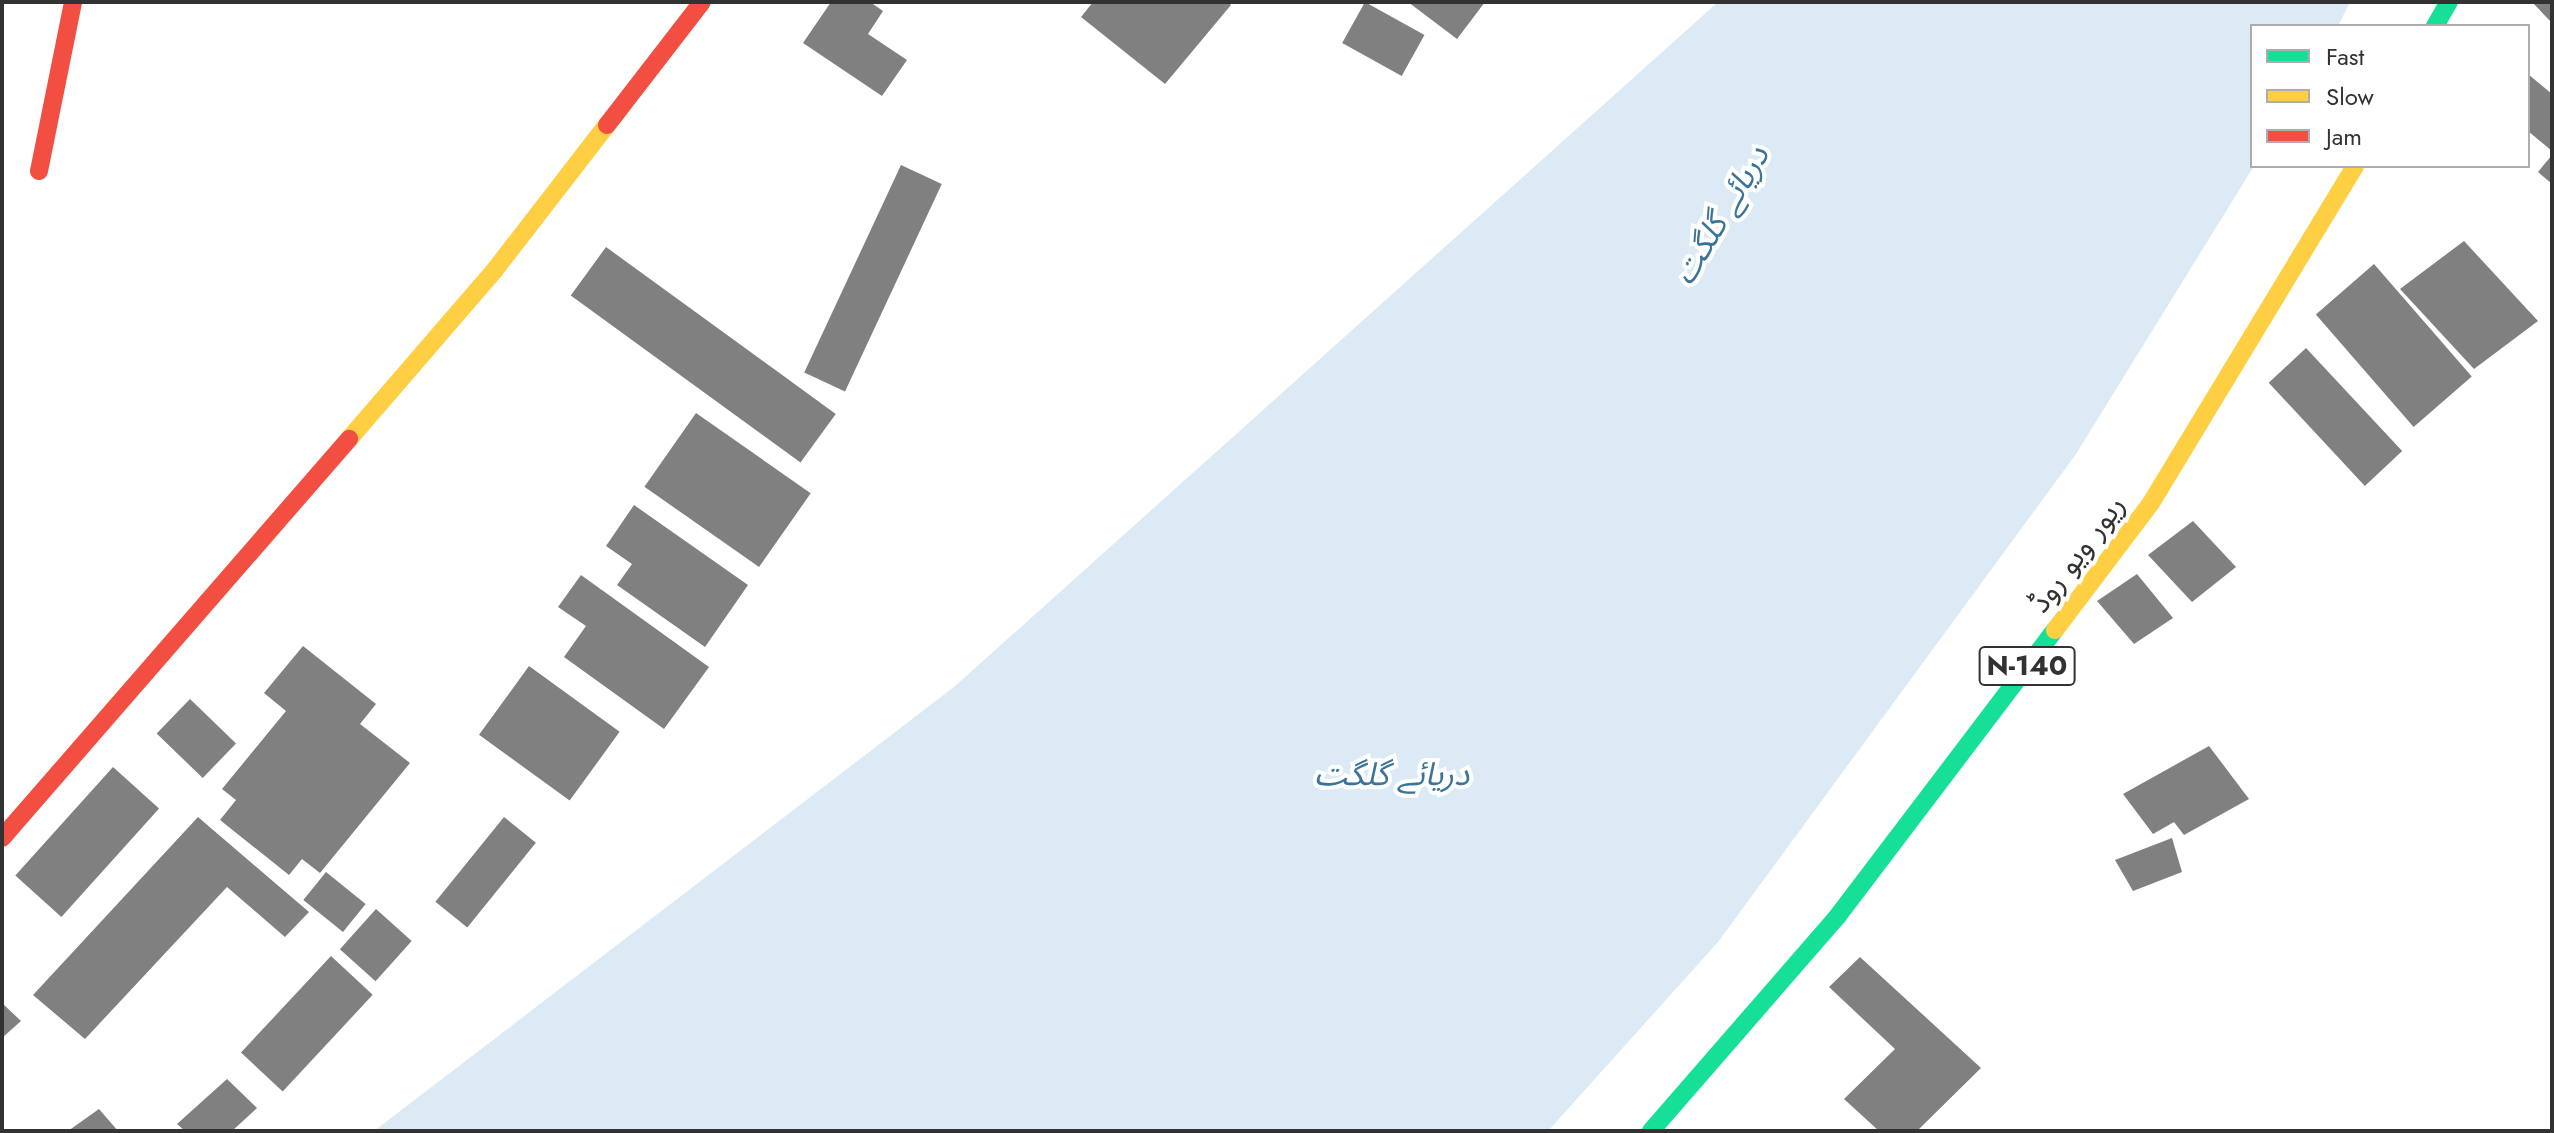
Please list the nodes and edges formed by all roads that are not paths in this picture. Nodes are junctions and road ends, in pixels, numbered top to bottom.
1 (73, 2) edge
2 (702, 2) edge
3 (2449, 2) edge
4 (2436, 24) edge
5 (2354, 168) edge
6 (39, 171) dead end
7 (2, 838) edge
8 (1651, 1131) edge

1 - 6 main road
2 - 7 main road
3 - 4 main road
5 - 8 main road, ریور ویو روڈ / N-140

